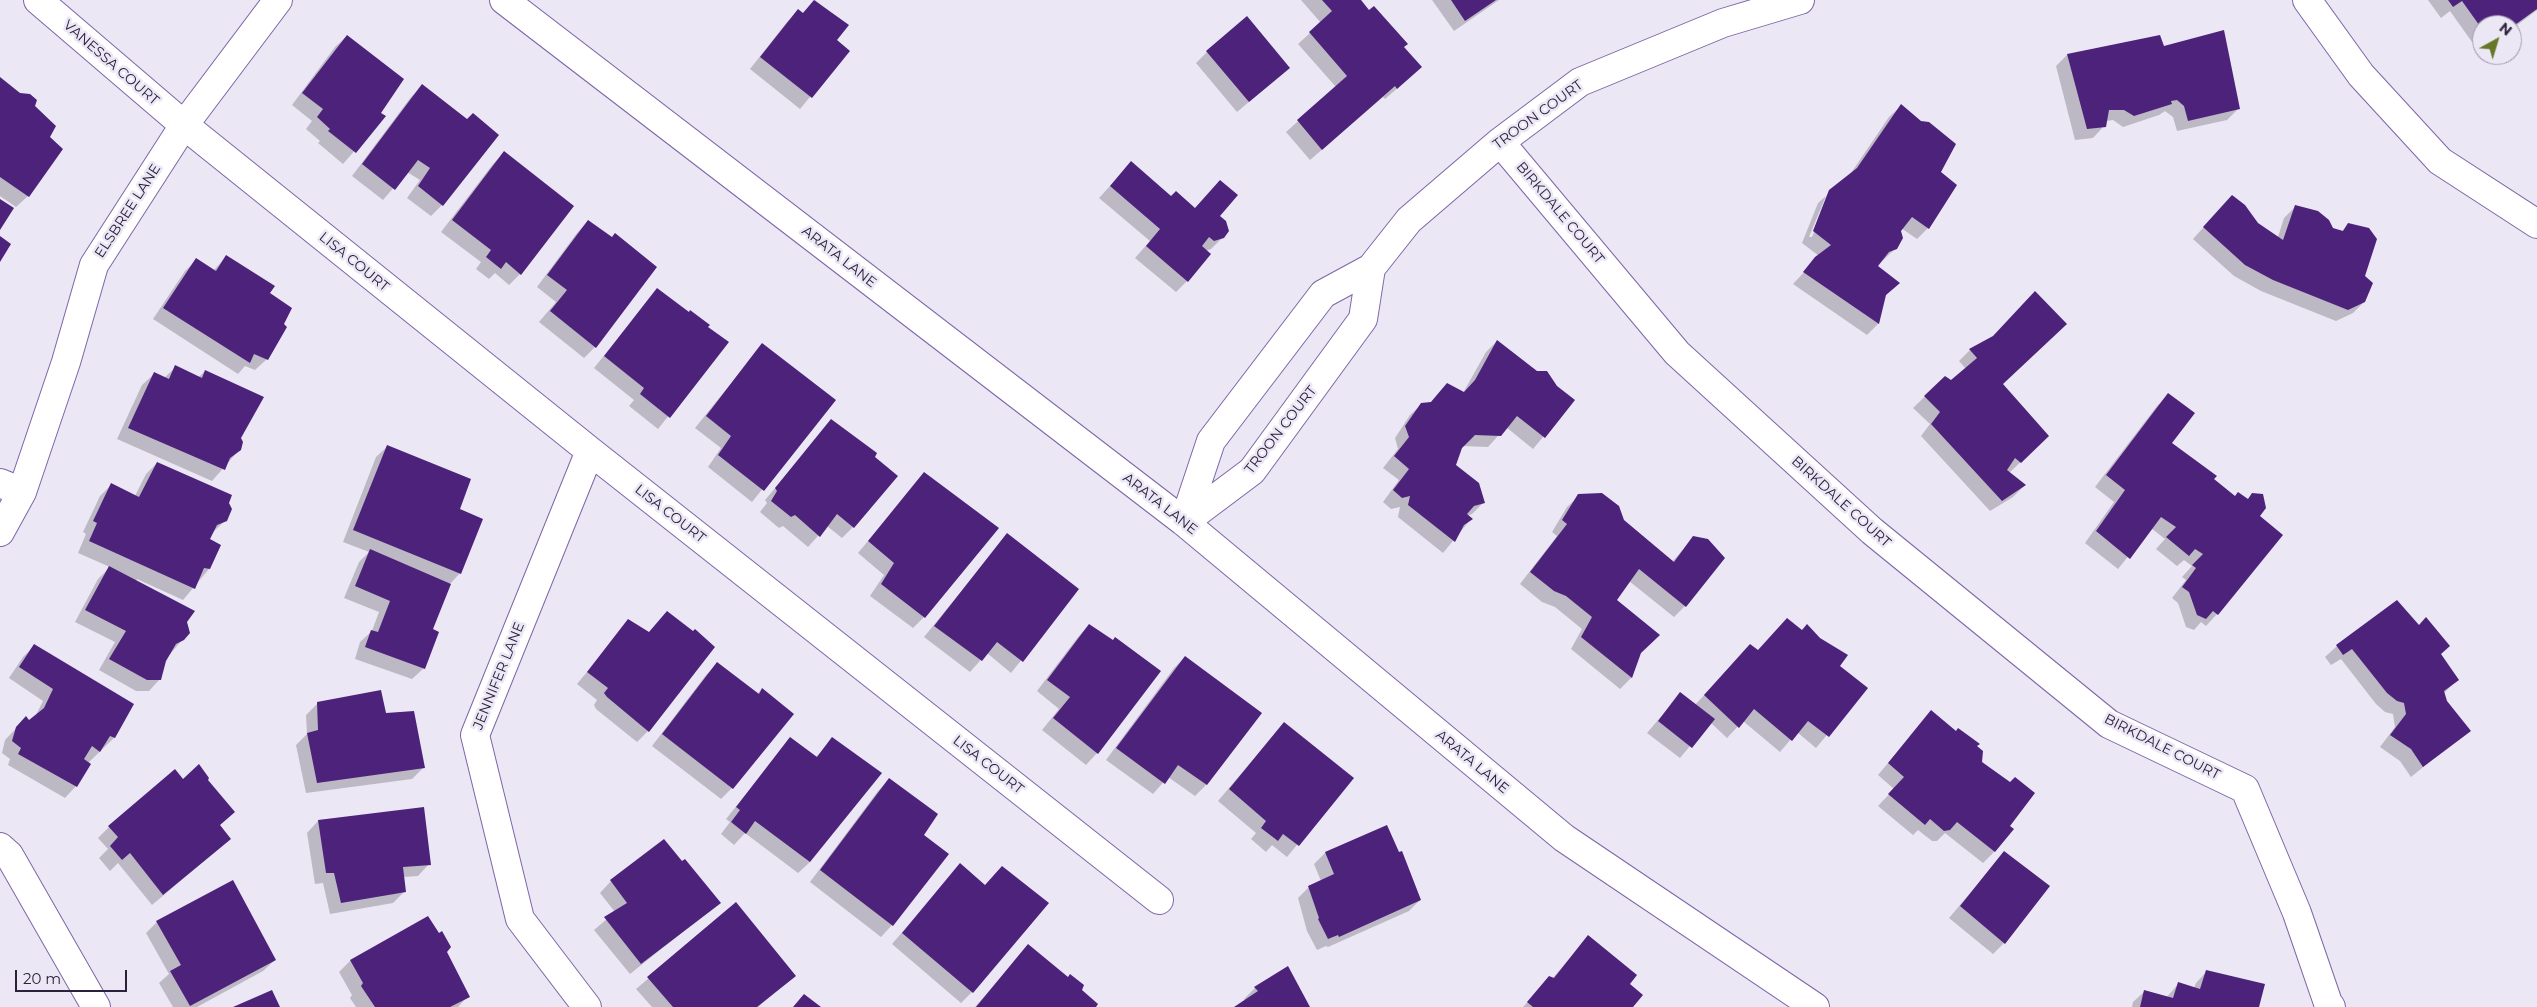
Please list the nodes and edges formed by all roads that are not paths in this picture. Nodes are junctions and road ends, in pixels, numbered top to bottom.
1 (38, 0) edge
2 (278, 0) edge
3 (504, 0) edge
4 (1800, 0) edge
5 (2307, 0) edge
6 (184, 126) junction
7 (1500, 142) junction
8 (2537, 224) edge
9 (1371, 268) junction
10 (590, 451) junction
11 (11, 487) edge
12 (1184, 522) junction
13 (0, 532) edge
14 (0, 846) edge
15 (1159, 900) dead end
16 (1787, 999) edge
17 (96, 1007) edge
18 (587, 1007) edge
19 (1816, 1007) edge
20 (2332, 1007) edge

1 - 6 street, VANESSA COURT
2 - 6 street, ELSBREE LANE
3 - 12 street, ARATA LANE
4 - 7 street, TROON COURT
5 - 8 street
6 - 10 street, LISA COURT
6 - 11 street, ELSBREE LANE
7 - 9 street, TROON COURT
7 - 20 street, BIRKDALE COURT
9 - 12 street, TROON COURT
9 - 12 street, TROON COURT
10 - 15 street, LISA COURT
10 - 18 street, JENNIFER LANE
11 - 13 street, ELSBREE LANE
12 - 16 street, ARATA LANE
14 - 17 street
16 - 19 street, ARATA LANE

